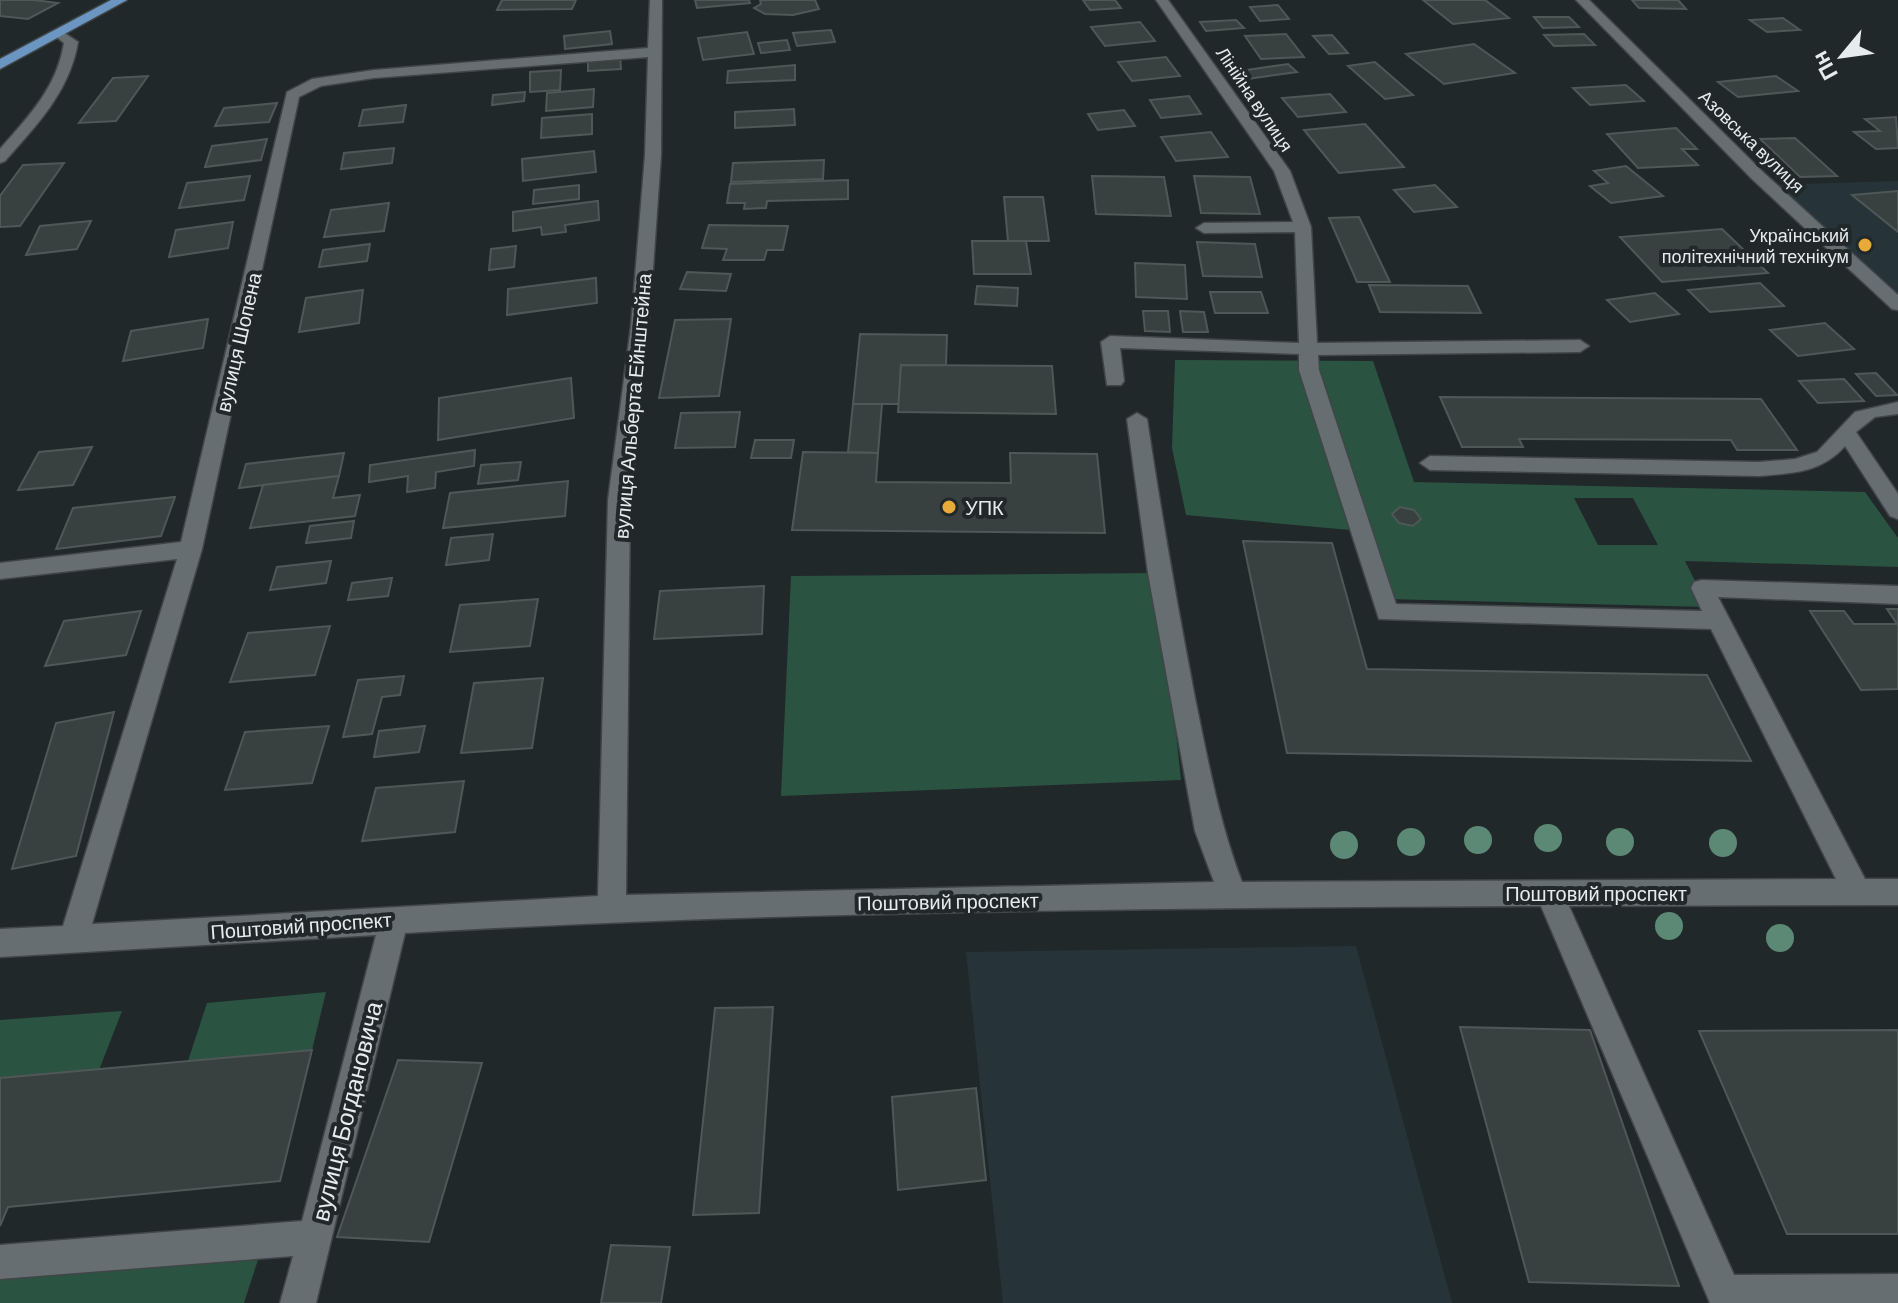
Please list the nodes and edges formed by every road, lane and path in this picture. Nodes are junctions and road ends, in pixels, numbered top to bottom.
1 (121, 0) edge
2 (656, 0) edge
3 (1162, 0) edge
4 (1582, 0) edge
5 (60, 34) junction
6 (655, 52) junction
7 (0, 65) edge
8 (0, 158) edge
9 (1303, 227) junction
10 (1204, 228) dead end
11 (1898, 305) edge
12 (1580, 346) dead end
13 (1308, 349) junction
14 (1114, 381) dead end
15 (1898, 408) edge
16 (1137, 419) dead end
17 (1846, 432) junction
18 (1430, 463) dead end
19 (1898, 511) edge
20 (191, 549) junction
21 (0, 571) edge
22 (1898, 595) edge
23 (1718, 620) junction
24 (1857, 892) junction
25 (1898, 892) edge
26 (1549, 893) junction
27 (1233, 895) junction
28 (612, 908) junction
29 (394, 919) junction
30 (73, 940) junction
31 (0, 943) edge
32 (316, 1237) junction
33 (0, 1262) edge
34 (1898, 1292) edge
35 (1727, 1298) edge
36 (298, 1303) edge

1 - 5 main road
2 - 6 street, вулиця Альберта Ейнштейна
3 - 9 street, Лінійна вулиця
4 - 11 street, Азовська вулиця
5 - 7 main road
5 - 8 street
6 - 20 street, вулиця Шопена
6 - 28 street, вулиця Альберта Ейнштейна
9 - 10 street
9 - 13 street, Лінійна вулиця
12 - 13 street
13 - 14 street
13 - 23 street, Лінійна вулиця
15 - 17 street
16 - 27 street
17 - 18 street
17 - 19 street
20 - 21 street
20 - 30 street, вулиця Шопена
22 - 23 street
23 - 24 street
24 - 25 street, Поштовий проспект
24 - 26 street, Поштовий проспект
26 - 27 street, Поштовий проспект
26 - 35 street
27 - 28 street, Поштовий проспект
28 - 29 street, Поштовий проспект
29 - 30 street, Поштовий проспект
29 - 32 street, вулиця Богдановича
30 - 31 street, Поштовий проспект
32 - 33 street
32 - 36 street, вулиця Богдановича
34 - 35 street

